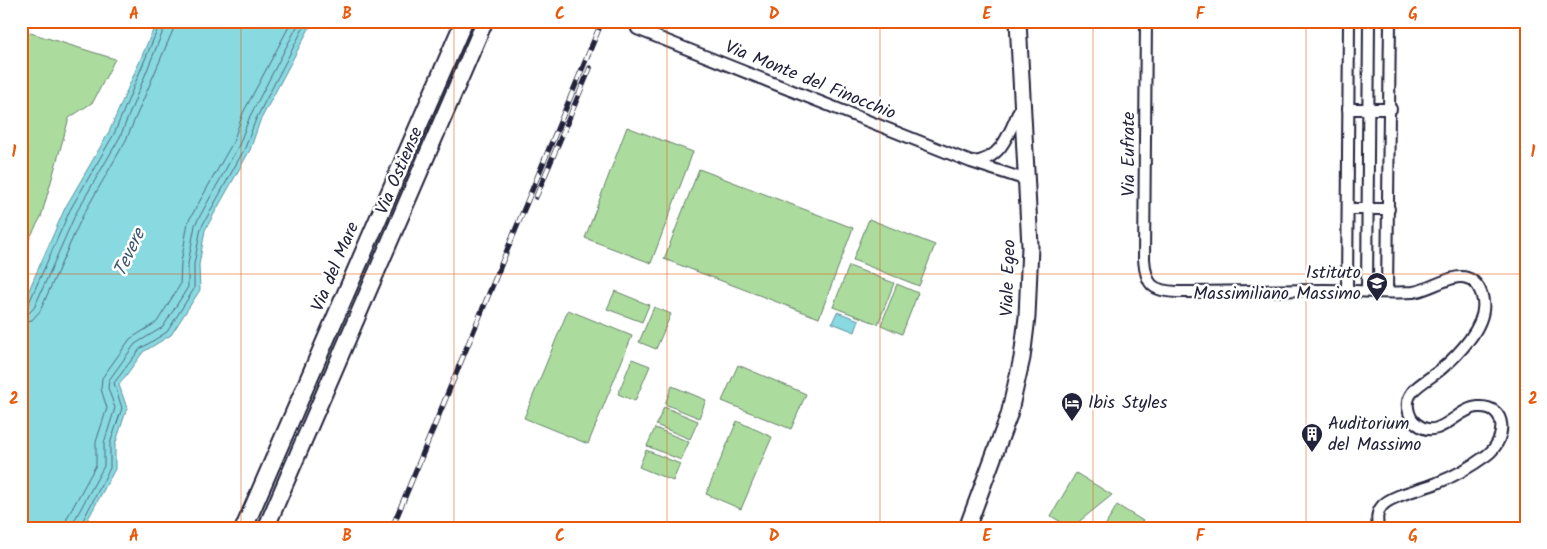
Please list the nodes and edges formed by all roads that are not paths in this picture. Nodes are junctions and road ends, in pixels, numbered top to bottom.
1 (464, 21) edge
2 (486, 21) edge
3 (1018, 21) edge
4 (1146, 21) edge
5 (1349, 21) edge
6 (1369, 21) edge
7 (1390, 21) edge
8 (637, 29) tunnel mouth
9 (1022, 102) junction
10 (1348, 109) junction
11 (1370, 109) junction
12 (1391, 109) junction
13 (971, 162) junction
14 (1027, 180) junction
15 (1348, 209) junction
16 (1368, 209) junction
17 (1389, 209) junction
18 (1347, 290) junction
19 (1367, 291) junction
20 (1387, 292) junction
21 (244, 528) edge
22 (266, 528) edge
23 (968, 528) edge
24 (1378, 528) edge

1 - 21 main road, Via del Mare
2 - 22 main road, Via Ostiense
3 - 9 main road, Viale Egeo
4 - 18 street, Via Eufrate
5 - 10 street
6 - 11 street
7 - 12 street
8 - 13 street, Via Monte del Finocchio
9 - 13 street
9 - 14 main road, Viale Egeo
10 - 11 street
10 - 15 street
11 - 12 street
11 - 16 street
12 - 17 street
13 - 14 street, Via Monte del Finocchio
14 - 23 main road, Viale Egeo
15 - 16 street
15 - 18 street
16 - 17 street
16 - 19 street
17 - 20 street
18 - 19 street
19 - 20 street
20 - 24 street

